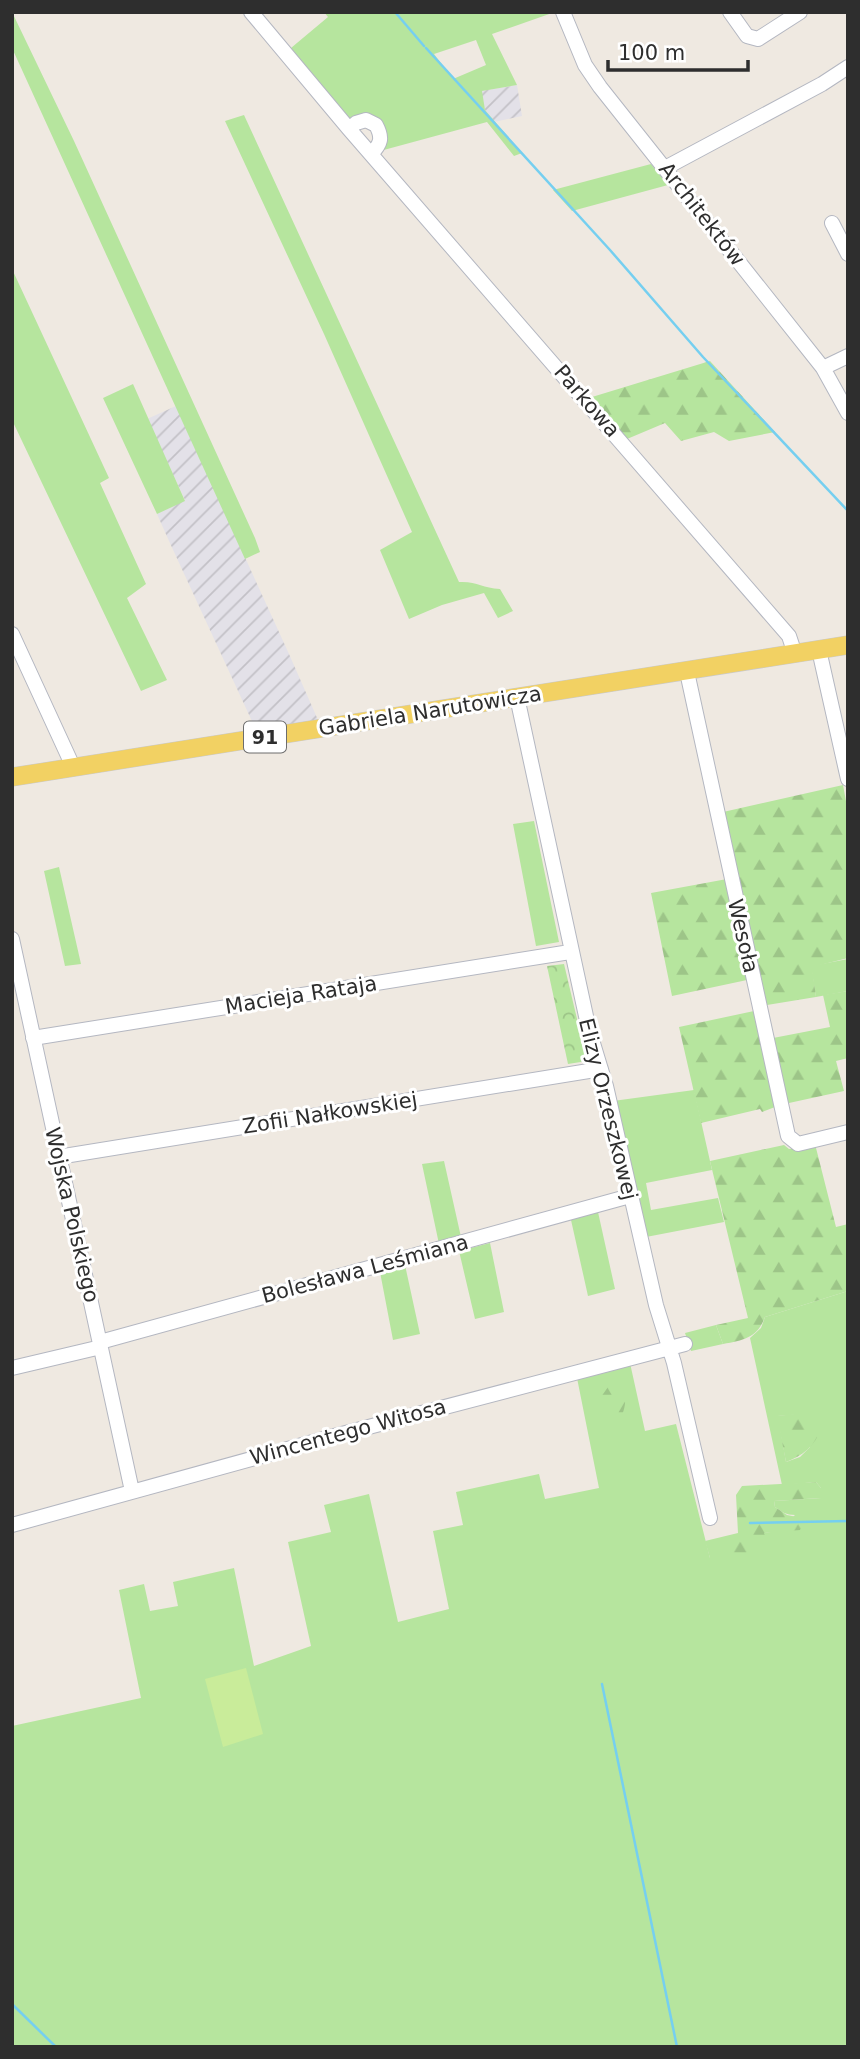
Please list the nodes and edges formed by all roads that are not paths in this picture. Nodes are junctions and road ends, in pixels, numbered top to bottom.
1 (251, 12) edge
2 (563, 12) edge
3 (730, 12) edge
4 (800, 12) edge
5 (848, 67) edge
6 (349, 129) junction
7 (371, 154) junction
8 (665, 168) junction
9 (832, 223) dead end
10 (848, 254) edge
11 (848, 356) edge
12 (823, 368) junction
13 (848, 413) edge
14 (12, 634) edge
15 (848, 645) edge
16 (819, 650) junction
17 (795, 654) junction
18 (687, 672) junction
19 (517, 697) junction
20 (71, 767) junction
21 (12, 777) edge
22 (848, 779) edge
23 (12, 939) edge
24 (570, 952) junction
25 (33, 1038) junction
26 (601, 1069) junction
27 (848, 1132) edge
28 (58, 1157) junction
29 (630, 1196) junction
30 (685, 1344) dead end
31 (101, 1345) junction
32 (669, 1347) junction
33 (12, 1368) edge
34 (132, 1491) junction
35 (710, 1518) dead end
36 (12, 1525) edge

1 - 6 street, Parkowa
2 - 8 street, Architektów
3 - 4 street
5 - 8 street
6 - 7 street, Parkowa
6 - 7 street
7 - 17 street, Parkowa
8 - 12 street, Architektów
9 - 10 street
11 - 12 street
12 - 13 street, Architektów
14 - 20 street
15 - 16 main road, Gabriela Narutowicza / 91
16 - 17 main road, Gabriela Narutowicza / 91
16 - 22 street
17 - 18 main road, Gabriela Narutowicza / 91
18 - 19 main road, Gabriela Narutowicza / 91
18 - 27 street, Wesoła
19 - 20 main road, Gabriela Narutowicza / 91
19 - 24 street, Elizy Orzeszkowej
20 - 21 main road, Gabriela Narutowicza / 91
23 - 25 street, Wojska Polskiego
24 - 25 street, Macieja Rataja
24 - 26 street, Elizy Orzeszkowej
25 - 28 street, Wojska Polskiego
26 - 28 street, Zofii Nałkowskiej
26 - 29 street, Elizy Orzeszkowej
28 - 31 street, Wojska Polskiego
29 - 31 street, Bolesława Leśmiana
29 - 32 street, Elizy Orzeszkowej
30 - 32 street, Wincentego Witosa
31 - 33 street, Bolesława Leśmiana
31 - 34 street, Wojska Polskiego
32 - 34 street, Wincentego Witosa
32 - 35 street, Elizy Orzeszkowej
34 - 36 street, Wincentego Witosa

